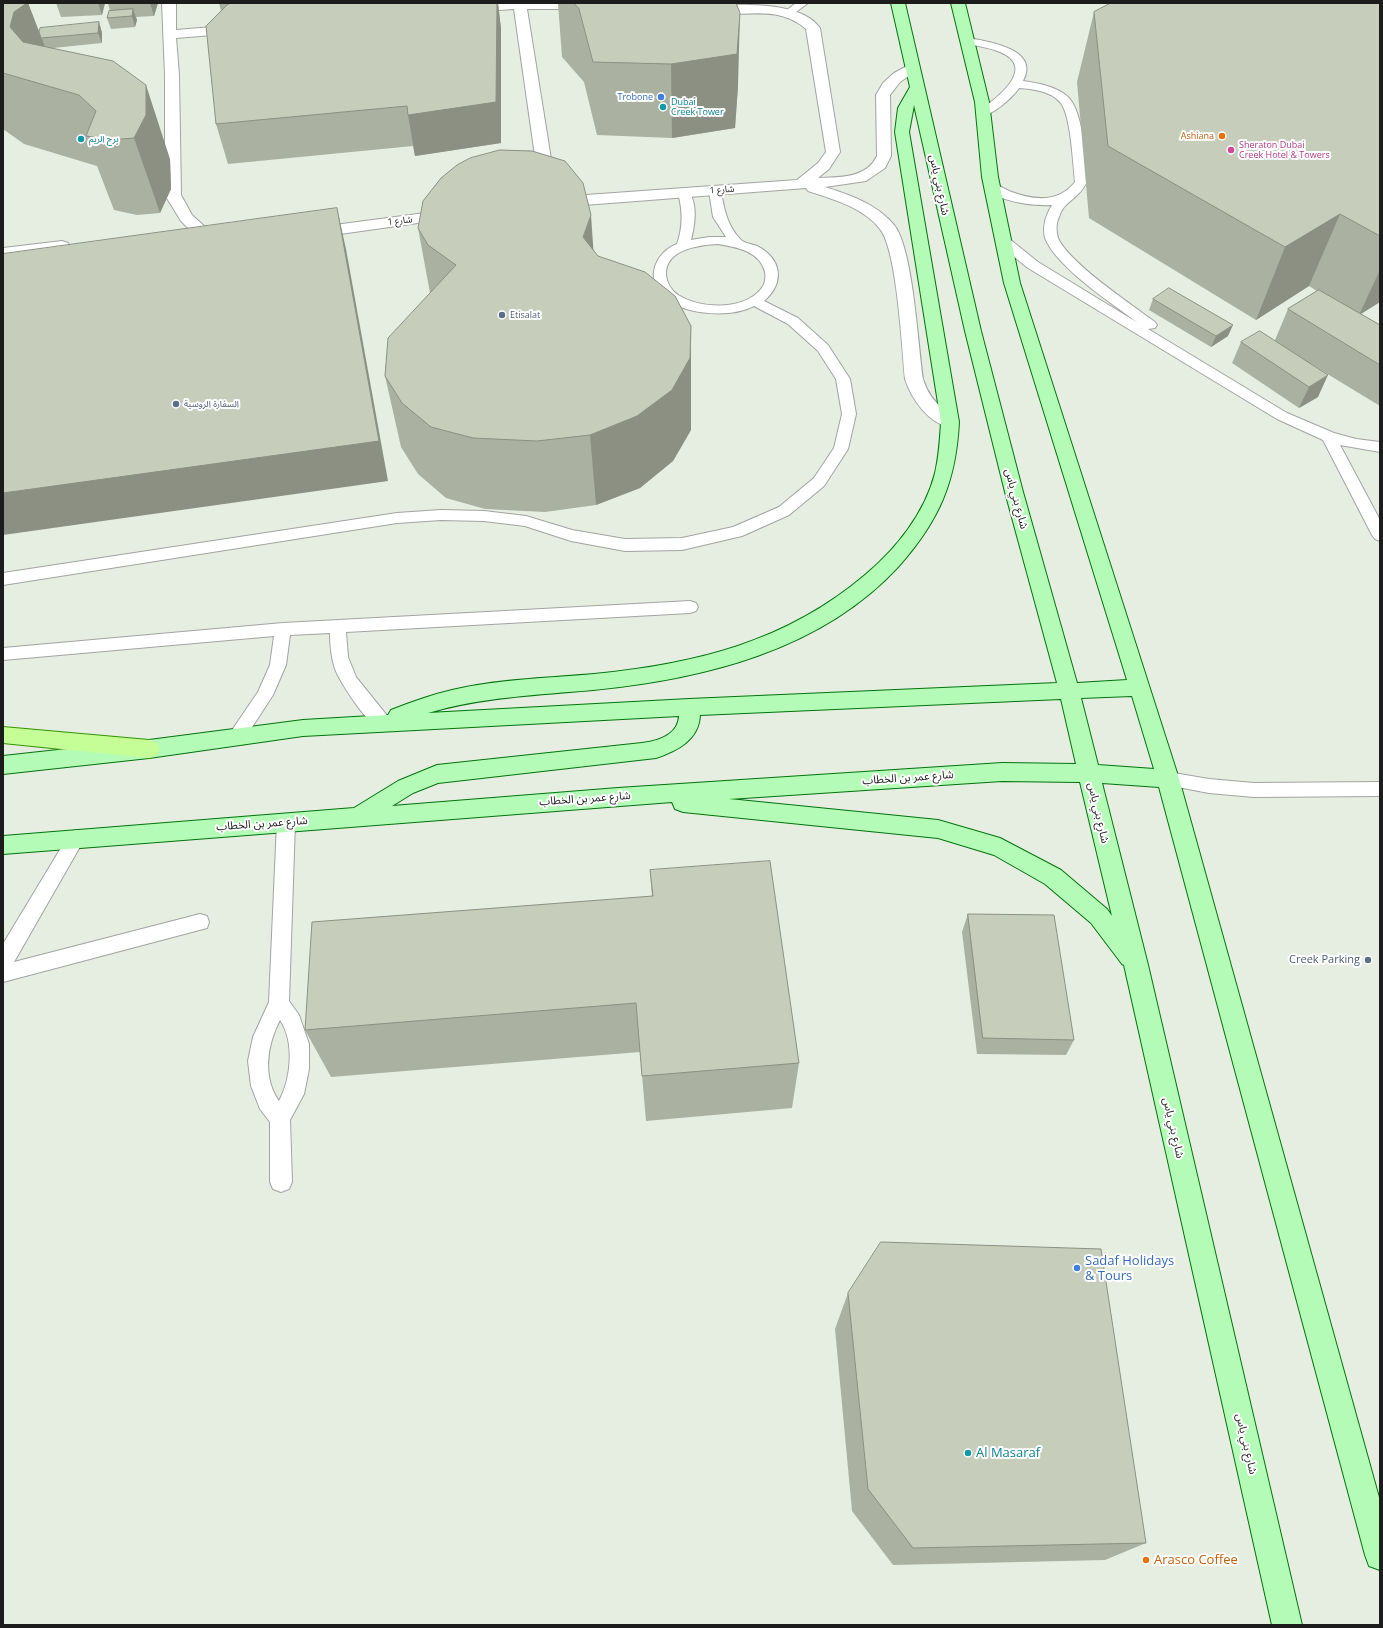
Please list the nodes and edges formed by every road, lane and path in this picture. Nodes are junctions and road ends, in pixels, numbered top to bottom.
1 (169, 3) edge
2 (803, 3) edge
3 (898, 3) edge
4 (958, 3) edge
5 (520, 5) junction
6 (604, 6) edge
7 (746, 6) edge
8 (459, 8) edge
9 (699, 8) edge
10 (788, 13) junction
11 (248, 28) edge
12 (169, 35) junction
13 (967, 41) junction
14 (915, 77) junction
15 (1017, 84) junction
16 (983, 113) junction
17 (800, 185) junction
18 (992, 187) junction
19 (715, 191) junction
20 (684, 192) junction
21 (1063, 199) junction
22 (465, 213) edge
23 (198, 229) junction
24 (174, 232) edge
25 (295, 235) edge
26 (239, 240) edge
27 (1002, 240) junction
28 (736, 243) junction
29 (80, 244) edge
30 (683, 246) junction
31 (7, 255) edge
32 (754, 301) junction
33 (1215, 376) junction
34 (950, 422) junction
35 (1329, 437) junction
36 (1380, 448) edge
37 (1380, 535) edge
38 (3, 580) edge
39 (690, 607) dead end
40 (338, 626) junction
41 (283, 629) junction
42 (3, 654) edge
43 (1139, 688) junction
44 (1069, 691) junction
45 (690, 707) junction
46 (384, 723) junction
47 (3, 735) edge
48 (237, 736) junction
49 (149, 749) junction
50 (3, 765) edge
51 (1089, 772) junction
52 (1168, 780) junction
53 (1380, 788) edge
54 (618, 797) junction
55 (359, 817) junction
56 (286, 822) junction
57 (76, 838) junction
58 (3, 845) edge
59 (200, 922) dead end
60 (3, 962) edge
61 (1136, 965) junction
62 (3, 973) edge
63 (279, 1003) junction
64 (280, 1119) junction
65 (281, 1182) dead end
66 (1380, 1556) edge
67 (1287, 1625) edge

1 - 12 street
2 - 10 lane
3 - 14 main road, شارع بني ياس
4 - 13 main road
5 - 6 street
5 - 8 street
5 - 20 street, شارع 1
7 - 9 street
7 - 10 street
10 - 17 street
11 - 12 street
12 - 23 street
13 - 15 lane
13 - 16 main road
14 - 17 street, شارع 1
14 - 34 main road
14 - 44 main road, شارع بني ياس
15 - 16 lane
15 - 21 lane
16 - 18 main road
17 - 19 street, شارع 1
17 - 34 street, شارع 1
18 - 21 lane
18 - 27 main road
19 - 20 street, شارع 1
19 - 28 lane
20 - 30 lane
21 - 33 lane
22 - 25 street, شارع 1
23 - 24 street
23 - 26 street
27 - 33 lane
27 - 43 main road
28 - 30 lane
28 - 32 lane
29 - 31 street
30 - 32 lane
32 - 38 lane
33 - 35 lane
34 - 46 main road
35 - 36 lane
35 - 37 lane
39 - 40 lane
40 - 41 lane
40 - 46 lane
41 - 42 lane
41 - 48 lane
43 - 44 main road
43 - 52 main road
44 - 45 main road
44 - 51 main road, شارع بني ياس
45 - 46 main road
45 - 55 main road
46 - 48 main road
47 - 49 main road
48 - 49 main road
49 - 50 main road
51 - 52 main road, شارع عمر بن الخطاب
51 - 54 main road, شارع عمر بن الخطاب
51 - 61 main road, شارع بني ياس
52 - 53 lane
52 - 66 main road
54 - 55 main road, شارع عمر بن الخطاب
54 - 61 main road
55 - 56 main road, شارع عمر بن الخطاب
56 - 57 main road, شارع عمر بن الخطاب
56 - 63 lane
57 - 58 main road, شارع عمر بن الخطاب
57 - 60 lane
59 - 62 lane
61 - 67 main road, شارع بني ياس
63 - 64 lane
63 - 64 lane
64 - 65 lane

